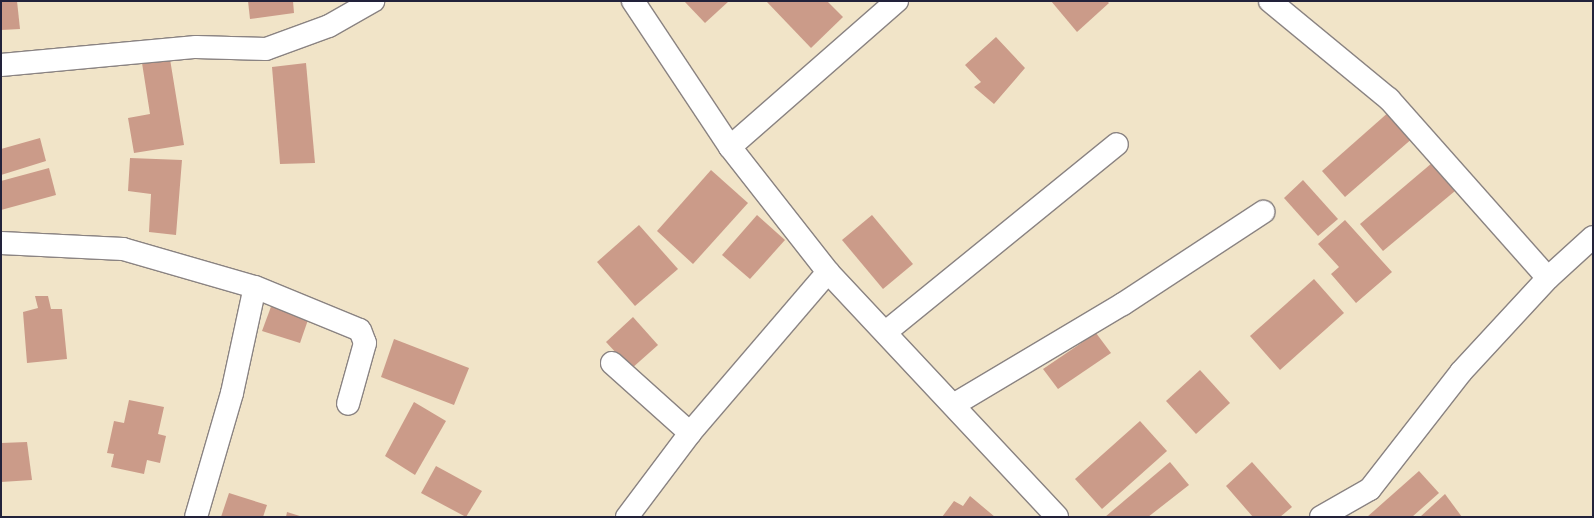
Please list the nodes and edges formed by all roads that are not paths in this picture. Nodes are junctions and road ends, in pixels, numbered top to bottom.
1 (373, 1) edge
2 (633, 1) edge
3 (897, 1) edge
4 (1270, 1) edge
5 (1, 65) edge
6 (1117, 144) dead end
7 (730, 147) junction
8 (1264, 212) dead end
9 (1593, 237) edge
10 (1, 243) edge
11 (828, 272) junction
12 (1548, 278) junction
13 (255, 287) junction
14 (887, 331) junction
15 (612, 363) dead end
16 (348, 404) dead end
17 (955, 404) junction
18 (690, 433) junction
19 (196, 517) edge
20 (628, 517) edge
21 (1057, 517) edge
22 (1321, 517) edge

1 - 5 street
2 - 7 street
3 - 7 street
4 - 12 street
6 - 14 street
7 - 11 street
8 - 17 street
9 - 12 street
10 - 13 street
11 - 14 street
11 - 18 street
12 - 22 street
13 - 16 street
13 - 19 street
14 - 17 street
15 - 18 street
17 - 21 street
18 - 20 street

